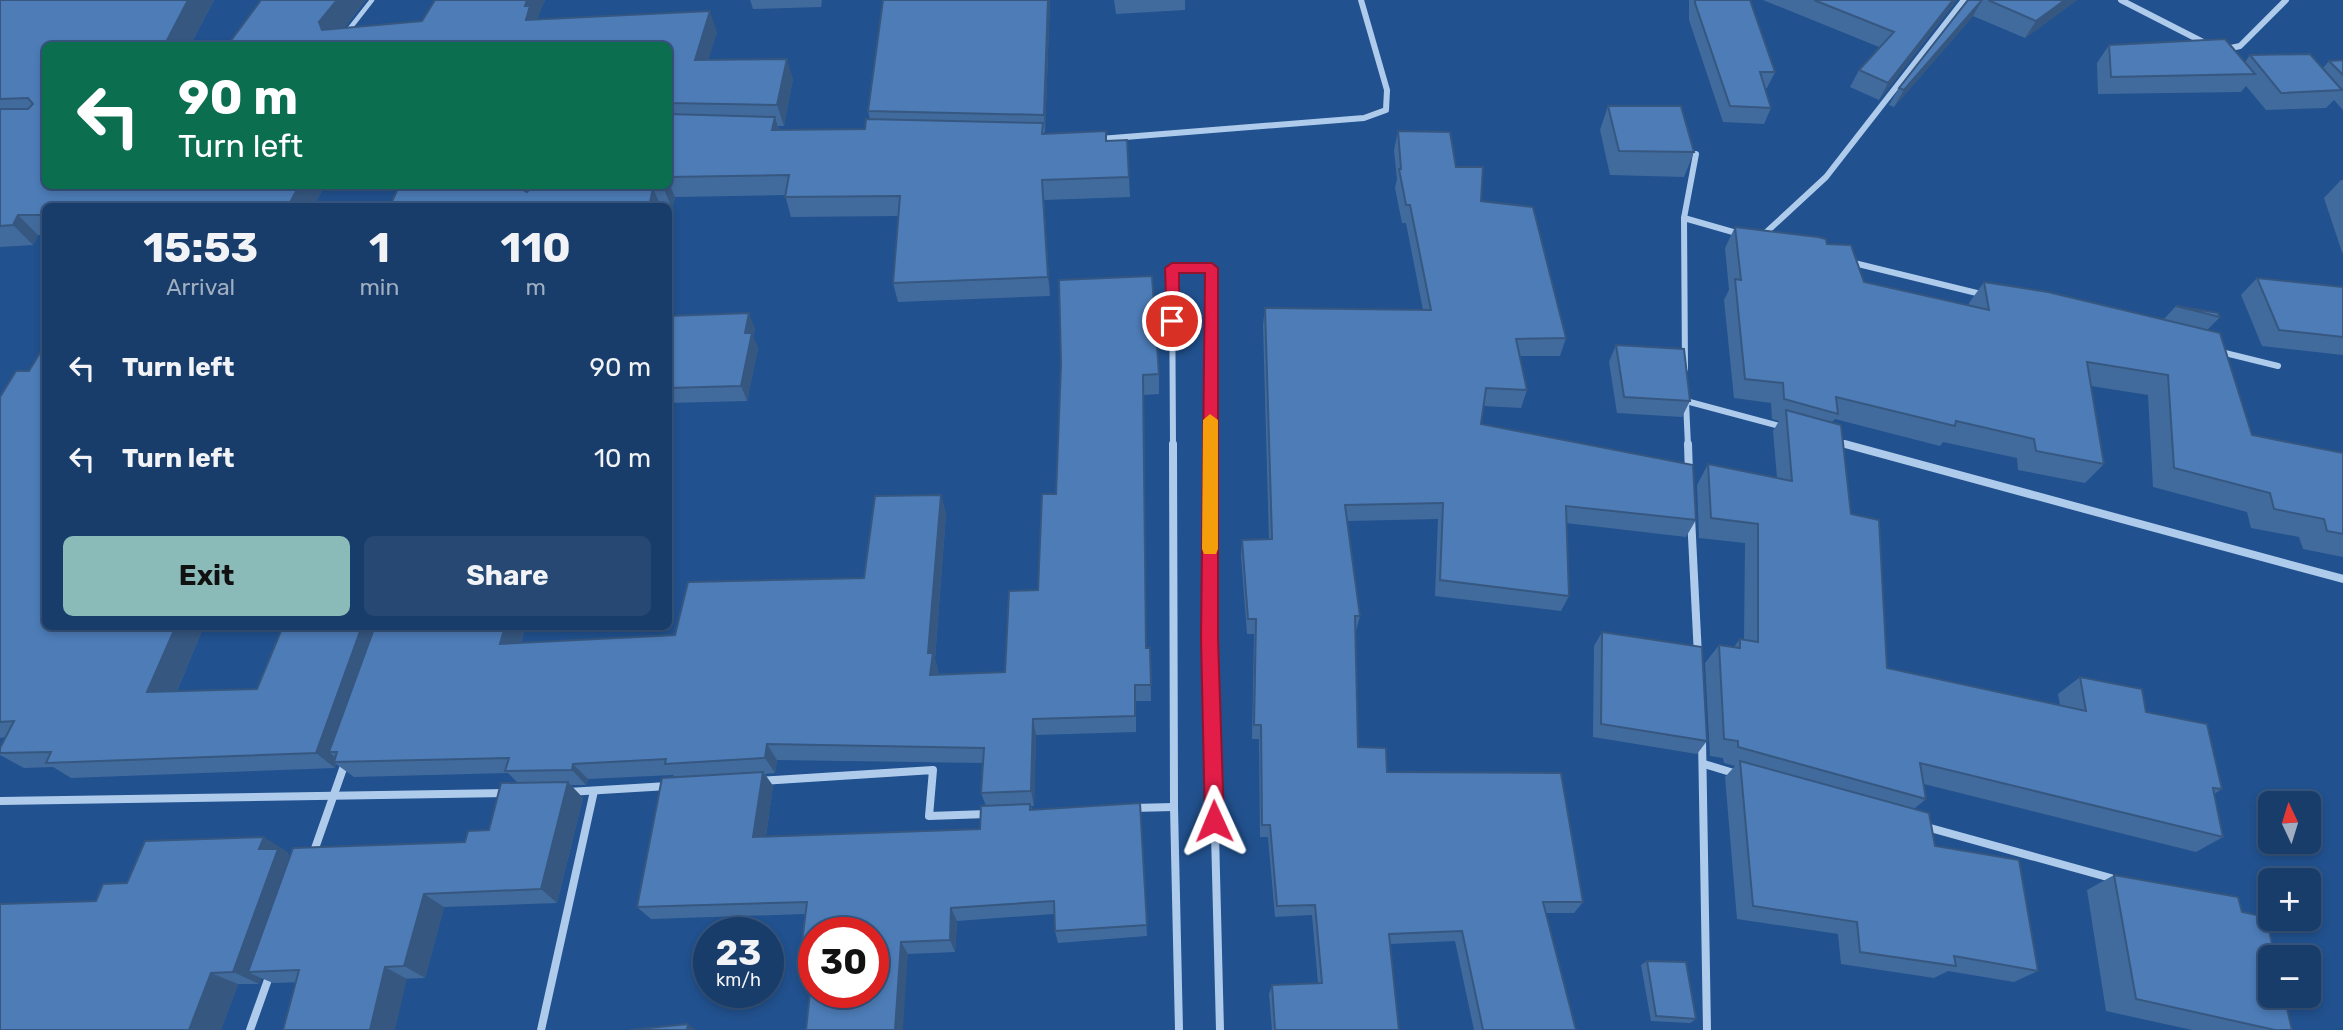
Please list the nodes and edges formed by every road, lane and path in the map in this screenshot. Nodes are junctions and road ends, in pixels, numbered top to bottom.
1 (372, 0) edge
2 (1361, 0) edge
3 (1964, 0) edge
4 (2121, 0) edge
5 (2286, 0) edge
6 (344, 36) edge
7 (1096, 139) edge
8 (1696, 154) edge
9 (1684, 218) junction
10 (1746, 236) edge
11 (1772, 243) edge
12 (1838, 259) edge
13 (1998, 298) edge
14 (2211, 349) edge
15 (2278, 366) dead end
16 (1686, 374) edge
17 (1686, 387) edge
18 (1686, 401) junction
19 (1793, 429) edge
20 (1819, 437) edge
21 (1690, 481) edge
22 (1691, 508) edge
23 (2343, 579) edge
24 (1699, 670) edge
25 (1702, 724) edge
26 (347, 758) edge
27 (1703, 765) junction
28 (1743, 776) edge
29 (743, 782) edge
30 (675, 786) edge
31 (594, 791) junction
32 (552, 792) edge
33 (511, 793) edge
34 (333, 797) junction
35 (0, 800) edge
36 (1174, 807) junction
37 (1119, 809) edge
38 (997, 813) edge
39 (1915, 823) edge
40 (310, 862) edge
41 (2127, 882) edge
42 (273, 965) edge
43 (250, 1030) edge
44 (541, 1030) edge
45 (1179, 1030) edge
46 (1220, 1030) edge
47 (1707, 1030) edge

1 - 6 lane
2 - 7 street
3 - 11 street
4 - 5 street
8 - 9 street
9 - 10 street
9 - 16 street
12 - 13 street
14 - 15 street
17 - 18 street
18 - 19 street
18 - 21 street
20 - 23 street
22 - 24 street
25 - 27 street
26 - 34 street
27 - 28 street
27 - 47 street
29 - 38 street
30 - 31 street
31 - 32 street
31 - 44 street
33 - 34 street
34 - 35 street
34 - 40 street
36 - 37 street
36 - 45 street
36 - 46 street
39 - 41 street
42 - 43 street

